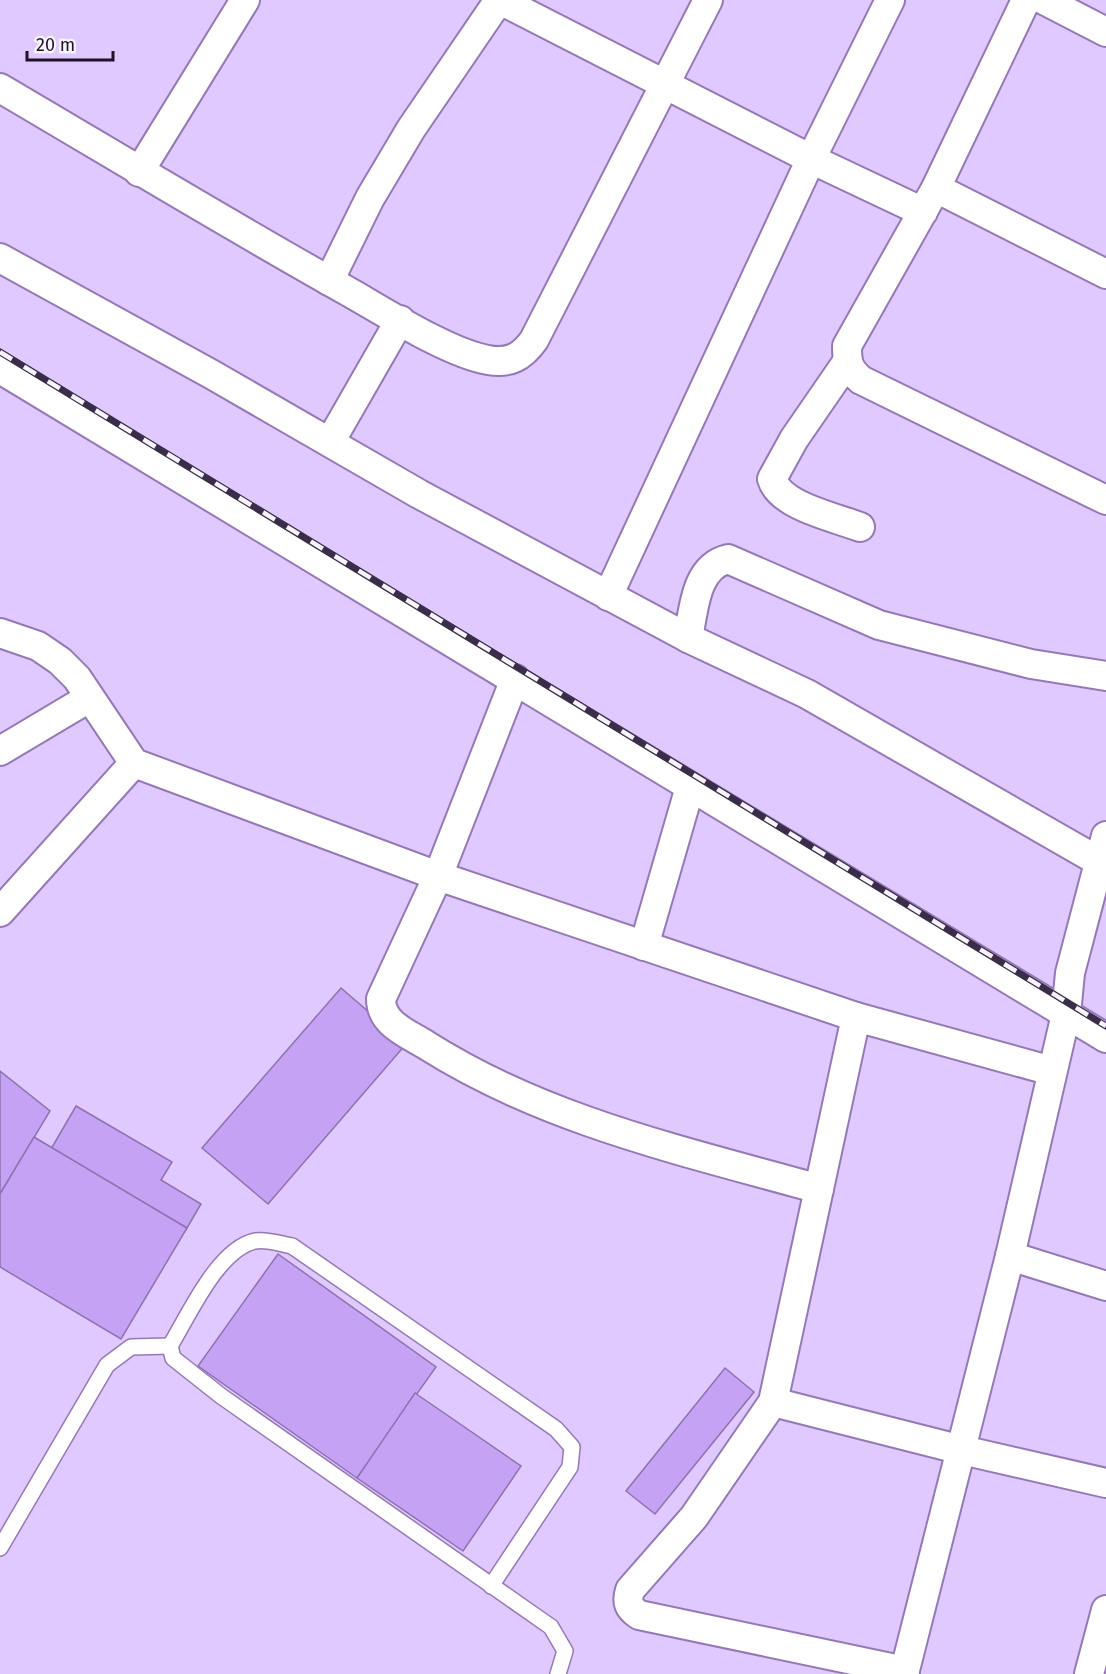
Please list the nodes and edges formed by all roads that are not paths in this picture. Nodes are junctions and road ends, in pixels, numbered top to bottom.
1 (245, 0) edge
2 (500, 0) edge
3 (708, 0) edge
4 (890, 0) edge
5 (1026, 0) edge
6 (1044, 0) edge
7 (1106, 32) edge
8 (665, 84) junction
9 (0, 88) edge
10 (811, 159) junction
11 (139, 172) junction
12 (930, 200) junction
13 (0, 258) edge
14 (1106, 274) edge
15 (329, 281) junction
16 (400, 320) junction
17 (847, 362) junction
18 (0, 369) edge
19 (330, 442) junction
20 (1106, 500) edge
21 (860, 527) dead end
22 (608, 596) junction
23 (0, 633) edge
24 (688, 638) junction
25 (1106, 676) edge
26 (515, 679) junction
27 (89, 698) junction
28 (0, 751) edge
29 (134, 763) junction
30 (690, 788) junction
31 (1103, 849) edge
32 (438, 876) junction
33 (1098, 900) edge
34 (0, 912) edge
35 (644, 946) junction
36 (1066, 1014) junction
37 (856, 1017) junction
38 (1106, 1038) edge
39 (1052, 1071) junction
40 (819, 1189) junction
41 (1010, 1256) junction
42 (1106, 1286) edge
43 (170, 1346) junction
44 (773, 1402) junction
45 (962, 1450) junction
46 (1106, 1483) edge
47 (0, 1548) edge
48 (491, 1586) junction
49 (1106, 1610) edge
50 (904, 1673) edge
51 (558, 1674) edge
52 (1089, 1674) edge

1 - 11 street
2 - 8 street
2 - 15 street
3 - 8 street
4 - 10 street
5 - 12 street
6 - 7 street
8 - 10 street
8 - 16 street
9 - 11 street
10 - 12 street
10 - 22 street
11 - 15 street
12 - 14 street
12 - 17 street
13 - 19 street
15 - 16 street
16 - 19 street
17 - 20 street
17 - 21 street
18 - 26 street
19 - 22 street
22 - 24 street
23 - 27 street
24 - 25 street
24 - 31 street
26 - 30 street
26 - 32 street
27 - 28 street
27 - 29 street
29 - 32 street
29 - 34 street
30 - 35 street
30 - 36 street
31 - 33 street
32 - 35 street
32 - 40 street
33 - 36 street
35 - 37 street
36 - 38 street
36 - 39 street
37 - 39 street
37 - 40 street
39 - 41 street
40 - 44 street
41 - 42 street
41 - 45 street
43 - 47 lane
43 - 48 lane
43 - 48 lane
44 - 45 street
44 - 50 street
45 - 46 street
45 - 50 street
48 - 51 lane
49 - 52 street

